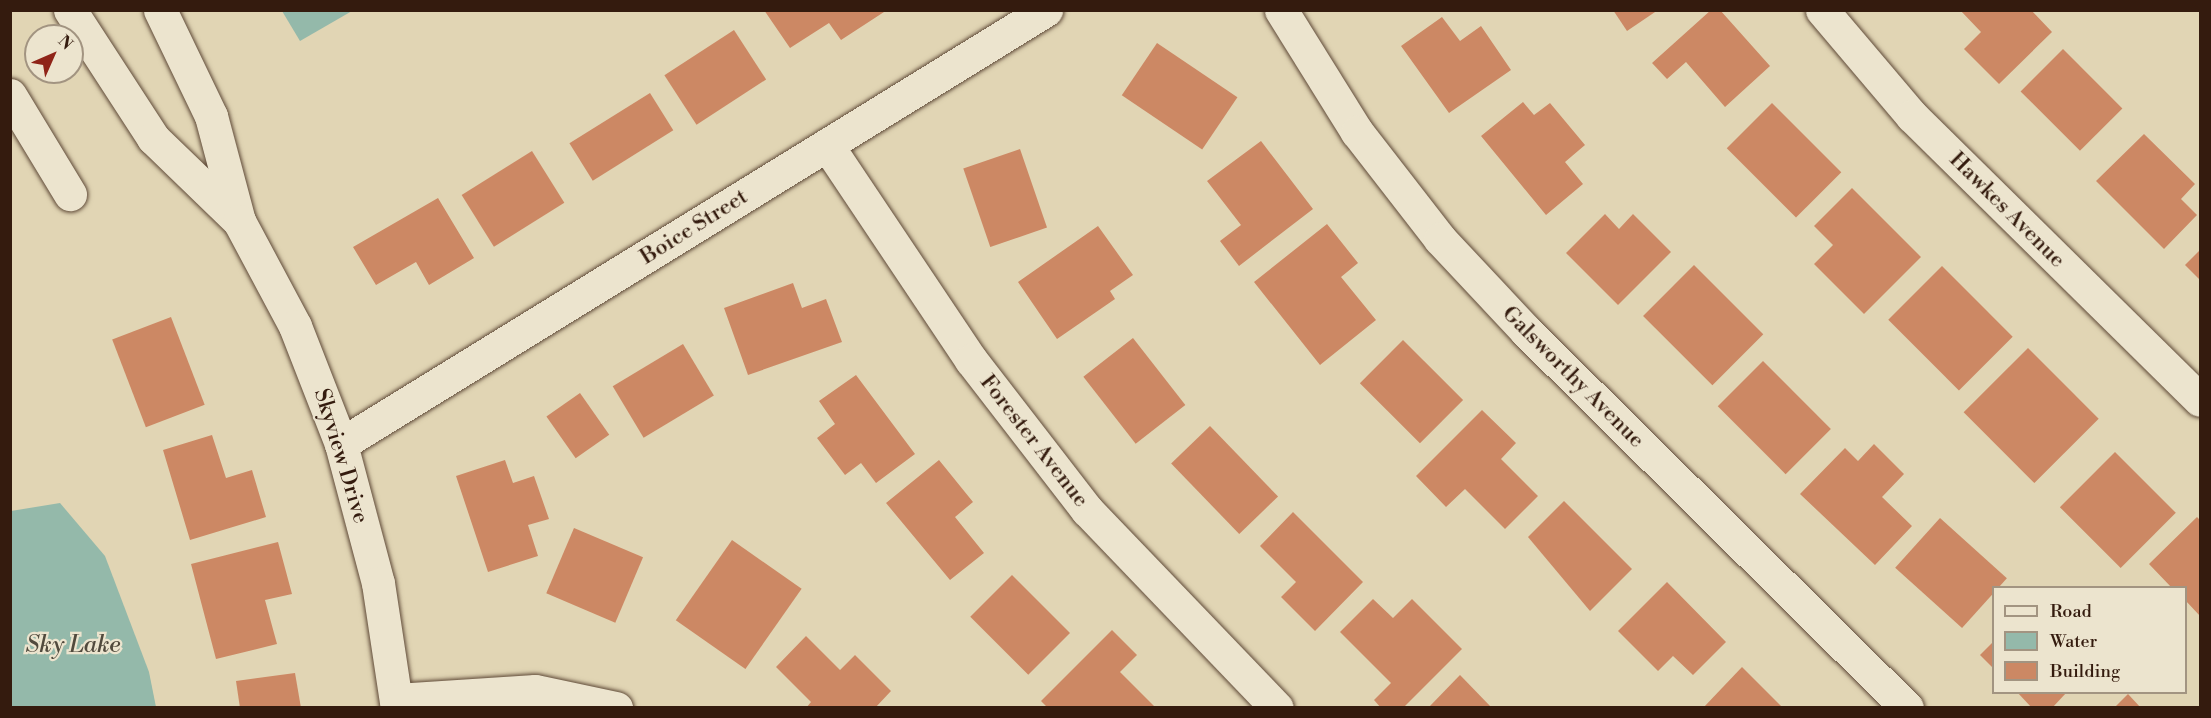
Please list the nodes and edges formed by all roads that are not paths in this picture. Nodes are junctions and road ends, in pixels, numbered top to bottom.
1 (70, 10) edge
2 (160, 10) edge
3 (1046, 10) edge
4 (1281, 10) edge
5 (1822, 10) edge
6 (10, 95) edge
7 (827, 145) junction
8 (70, 194) dead end
9 (239, 221) junction
10 (2200, 400) edge
11 (341, 444) junction
12 (396, 704) edge
13 (616, 708) edge
14 (1277, 708) edge
15 (1907, 708) edge

1 - 9 street, Skyview Drive
2 - 9 street, Skyview Drive
3 - 7 street, Boice Street
4 - 15 street, Galsworthy Avenue
5 - 10 street, Hawkes Avenue
6 - 8 street
7 - 11 street, Boice Street
7 - 14 street, Forester Avenue
9 - 11 street, Skyview Drive
11 - 12 street, Skyview Drive
12 - 13 street

